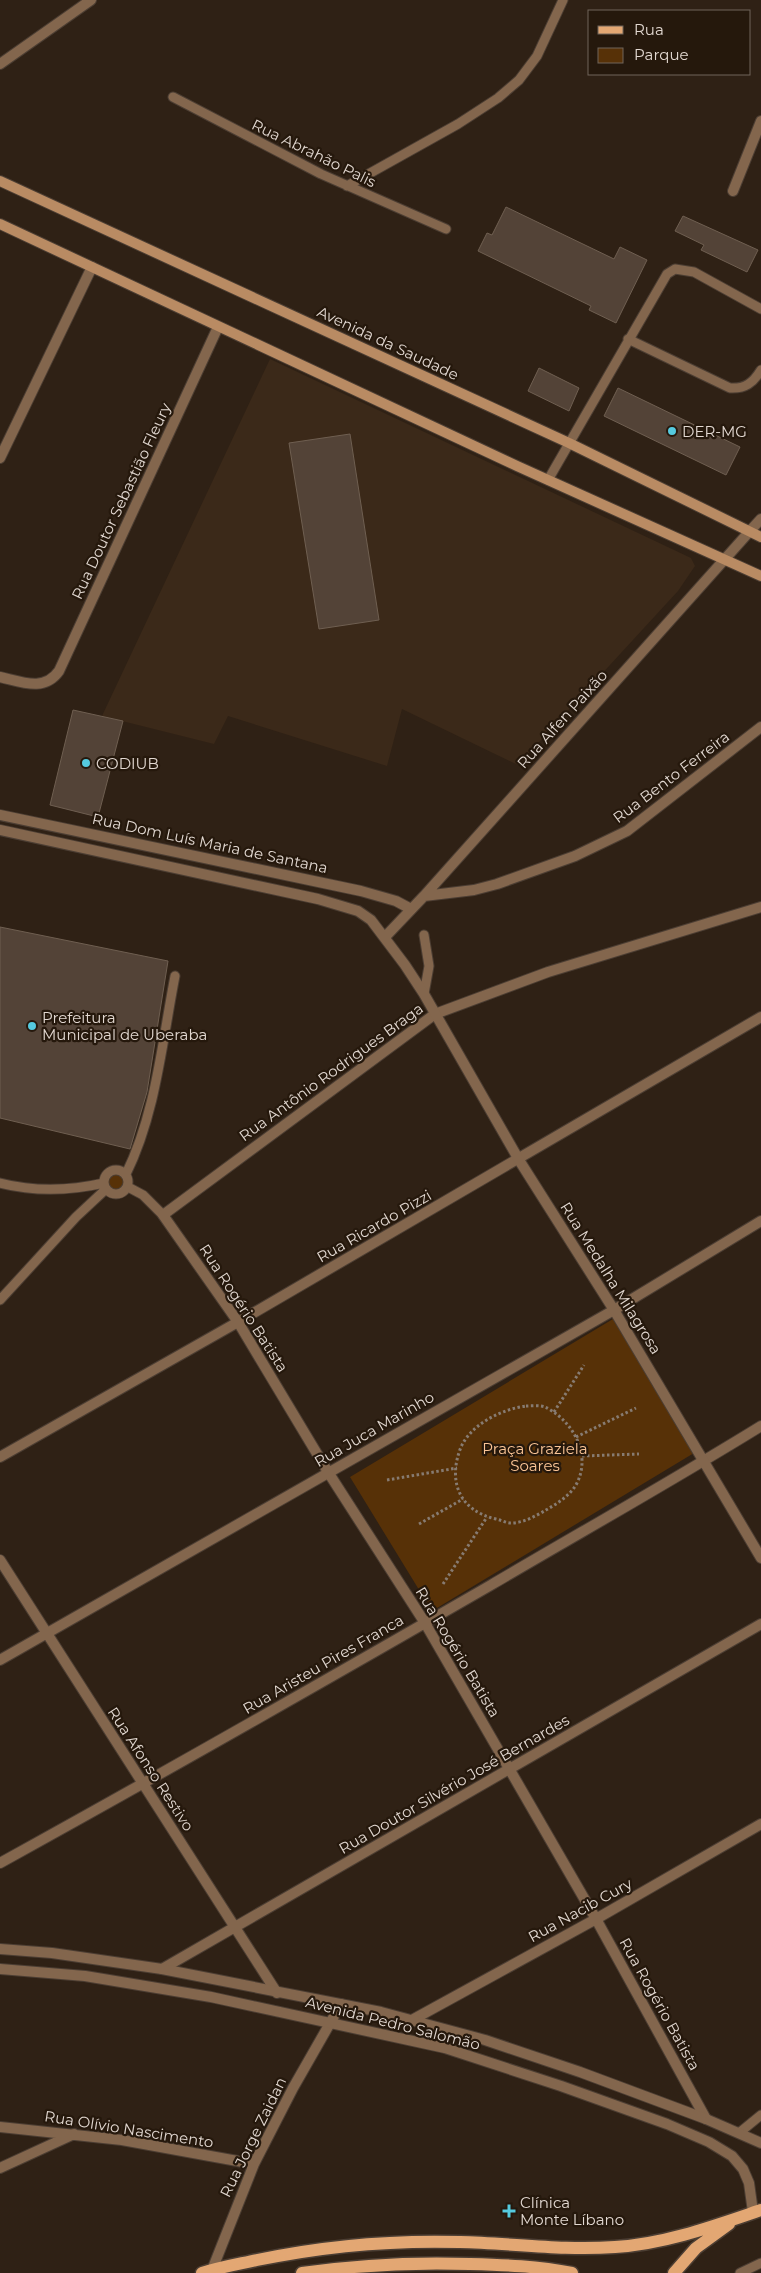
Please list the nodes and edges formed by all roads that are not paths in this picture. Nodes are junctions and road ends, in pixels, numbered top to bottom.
1 (91, 0) edge
2 (564, 0) edge
3 (0, 64) edge
4 (173, 97) dead end
5 (761, 121) edge
6 (0, 181) edge
7 (347, 186) junction
8 (733, 191) dead end
9 (0, 224) edge
10 (446, 229) dead end
11 (92, 267) junction
12 (761, 309) edge
13 (218, 327) junction
14 (628, 339) junction
15 (761, 370) edge
16 (569, 443) junction
17 (0, 458) edge
18 (548, 480) junction
19 (761, 519) edge
20 (749, 532) junction
21 (761, 537) edge
22 (724, 560) junction
23 (761, 576) edge
24 (0, 677) edge
25 (761, 727) edge
26 (0, 814) edge
27 (0, 830) edge
28 (424, 896) junction
29 (761, 907) edge
30 (411, 909) junction
31 (424, 935) dead end
32 (385, 937) junction
33 (175, 976) dead end
34 (424, 994) junction
35 (435, 1014) junction
36 (761, 1017) edge
37 (519, 1160) junction
38 (126, 1174) junction
39 (0, 1183) edge
40 (105, 1186) junction
41 (128, 1187) junction
42 (163, 1215) junction
43 (761, 1221) edge
44 (0, 1300) edge
45 (614, 1310) junction
46 (238, 1322) junction
47 (761, 1426) edge
48 (0, 1457) edge
49 (704, 1461) junction
50 (328, 1472) junction
51 (761, 1558) edge
52 (0, 1560) edge
53 (425, 1623) junction
54 (761, 1624) edge
55 (47, 1634) junction
56 (0, 1660) edge
57 (510, 1770) junction
58 (143, 1784) junction
59 (761, 1824) edge
60 (0, 1863) edge
61 (596, 1919) junction
62 (234, 1928) junction
63 (0, 1948) edge
64 (162, 1969) junction
65 (0, 1970) edge
66 (277, 1993) junction
67 (341, 2004) junction
68 (412, 2020) junction
69 (331, 2022) junction
70 (761, 2116) edge
71 (706, 2119) junction
72 (0, 2127) edge
73 (739, 2133) junction
74 (74, 2134) junction
75 (761, 2143) edge
76 (254, 2164) junction
77 (0, 2168) edge
78 (757, 2211) edge
79 (736, 2218) junction
80 (759, 2267) edge
81 (207, 2271) edge
82 (302, 2273) edge
83 (572, 2273) edge
84 (674, 2273) edge
85 (740, 2273) edge

1 - 3 street
2 - 7 lane
4 - 7 lane, Rua Abrahão Palis
5 - 8 street
6 - 16 main road, Avenida da Saudade
7 - 10 lane, Rua Abrahão Palis
9 - 11 main road
11 - 13 main road
11 - 17 street
12 - 14 lane
13 - 18 main road
13 - 24 street, Rua Doutor Sebastião Fleury
14 - 15 lane
14 - 16 lane
16 - 18 lane
16 - 20 main road, Avenida da Saudade
18 - 22 main road
19 - 20 street, Rua Alfen Paixão
20 - 21 main road, Avenida da Saudade
20 - 22 street, Rua Alfen Paixão
22 - 23 main road
22 - 28 street, Rua Alfen Paixão
25 - 28 street, Rua Bento Ferreira
26 - 30 street, Rua Dom Luís Maria de Santana
27 - 32 street, Rua Dom Luís Maria de Santana
28 - 30 street, Rua Alfen Paixão
29 - 35 street, Rua Antônio Rodrigues Braga
30 - 32 street, Rua Alfen Paixão
31 - 34 lane
32 - 34 street, Rua Dom Luís Maria de Santana
33 - 38 lane
34 - 35 street, Rua Medalha Milagrosa
35 - 37 street, Rua Medalha Milagrosa
35 - 42 street, Rua Antônio Rodrigues Braga
36 - 37 street, Rua Ricardo Pizzi
37 - 45 street, Rua Medalha Milagrosa
37 - 46 street, Rua Ricardo Pizzi
38 - 40 lane
38 - 41 lane
39 - 40 lane
40 - 41 lane
40 - 44 lane
41 - 42 lane
42 - 46 street, Rua Rogério Batista
43 - 45 street, Rua Juca Marinho
45 - 49 street, Rua Medalha Milagrosa
45 - 50 street, Rua Juca Marinho
46 - 48 street, Rua Ricardo Pizzi
46 - 50 street, Rua Rogério Batista
47 - 49 street, Rua Aristeu Pires Franca
49 - 51 street, Rua Medalha Milagrosa
49 - 53 street, Rua Aristeu Pires Franca
50 - 53 street, Rua Rogério Batista
50 - 55 street, Rua Juca Marinho
52 - 55 street, Rua Afonso Restivo
53 - 57 street, Rua Rogério Batista
53 - 58 street, Rua Aristeu Pires Franca
54 - 57 street, Rua Doutor Silvério José Bernardes
55 - 56 street, Rua Juca Marinho
55 - 58 street, Rua Afonso Restivo
57 - 61 street, Rua Rogério Batista
57 - 62 street, Rua Doutor Silvério José Bernardes
58 - 60 street, Rua Aristeu Pires Franca
58 - 62 street, Rua Afonso Restivo
59 - 61 street, Rua Nacib Cury
61 - 68 street, Rua Nacib Cury
61 - 71 street, Rua Rogério Batista
62 - 64 street, Rua Doutor Silvério José Bernardes
62 - 66 street, Rua Afonso Restivo
63 - 64 street, Avenida Pedro Salomão
64 - 66 street, Avenida Pedro Salomão
65 - 69 street, Avenida Pedro Salomão
66 - 67 street, Avenida Pedro Salomão
67 - 68 street, Avenida Pedro Salomão
67 - 69 street, Rua Jorge Zaidan
68 - 71 street, Avenida Pedro Salomão
69 - 76 street, Rua Jorge Zaidan
69 - 78 street, Avenida Pedro Salomão
70 - 73 lane
71 - 73 street, Avenida Pedro Salomão
72 - 74 street, Rua Olívio Nascimento
73 - 75 street, Avenida Pedro Salomão
74 - 76 street, Rua Olívio Nascimento
74 - 77 street
76 - 81 street, Rua Jorge Zaidan
78 - 79 main road
79 - 81 main road
79 - 84 main road
80 - 85 lane
82 - 83 main road

